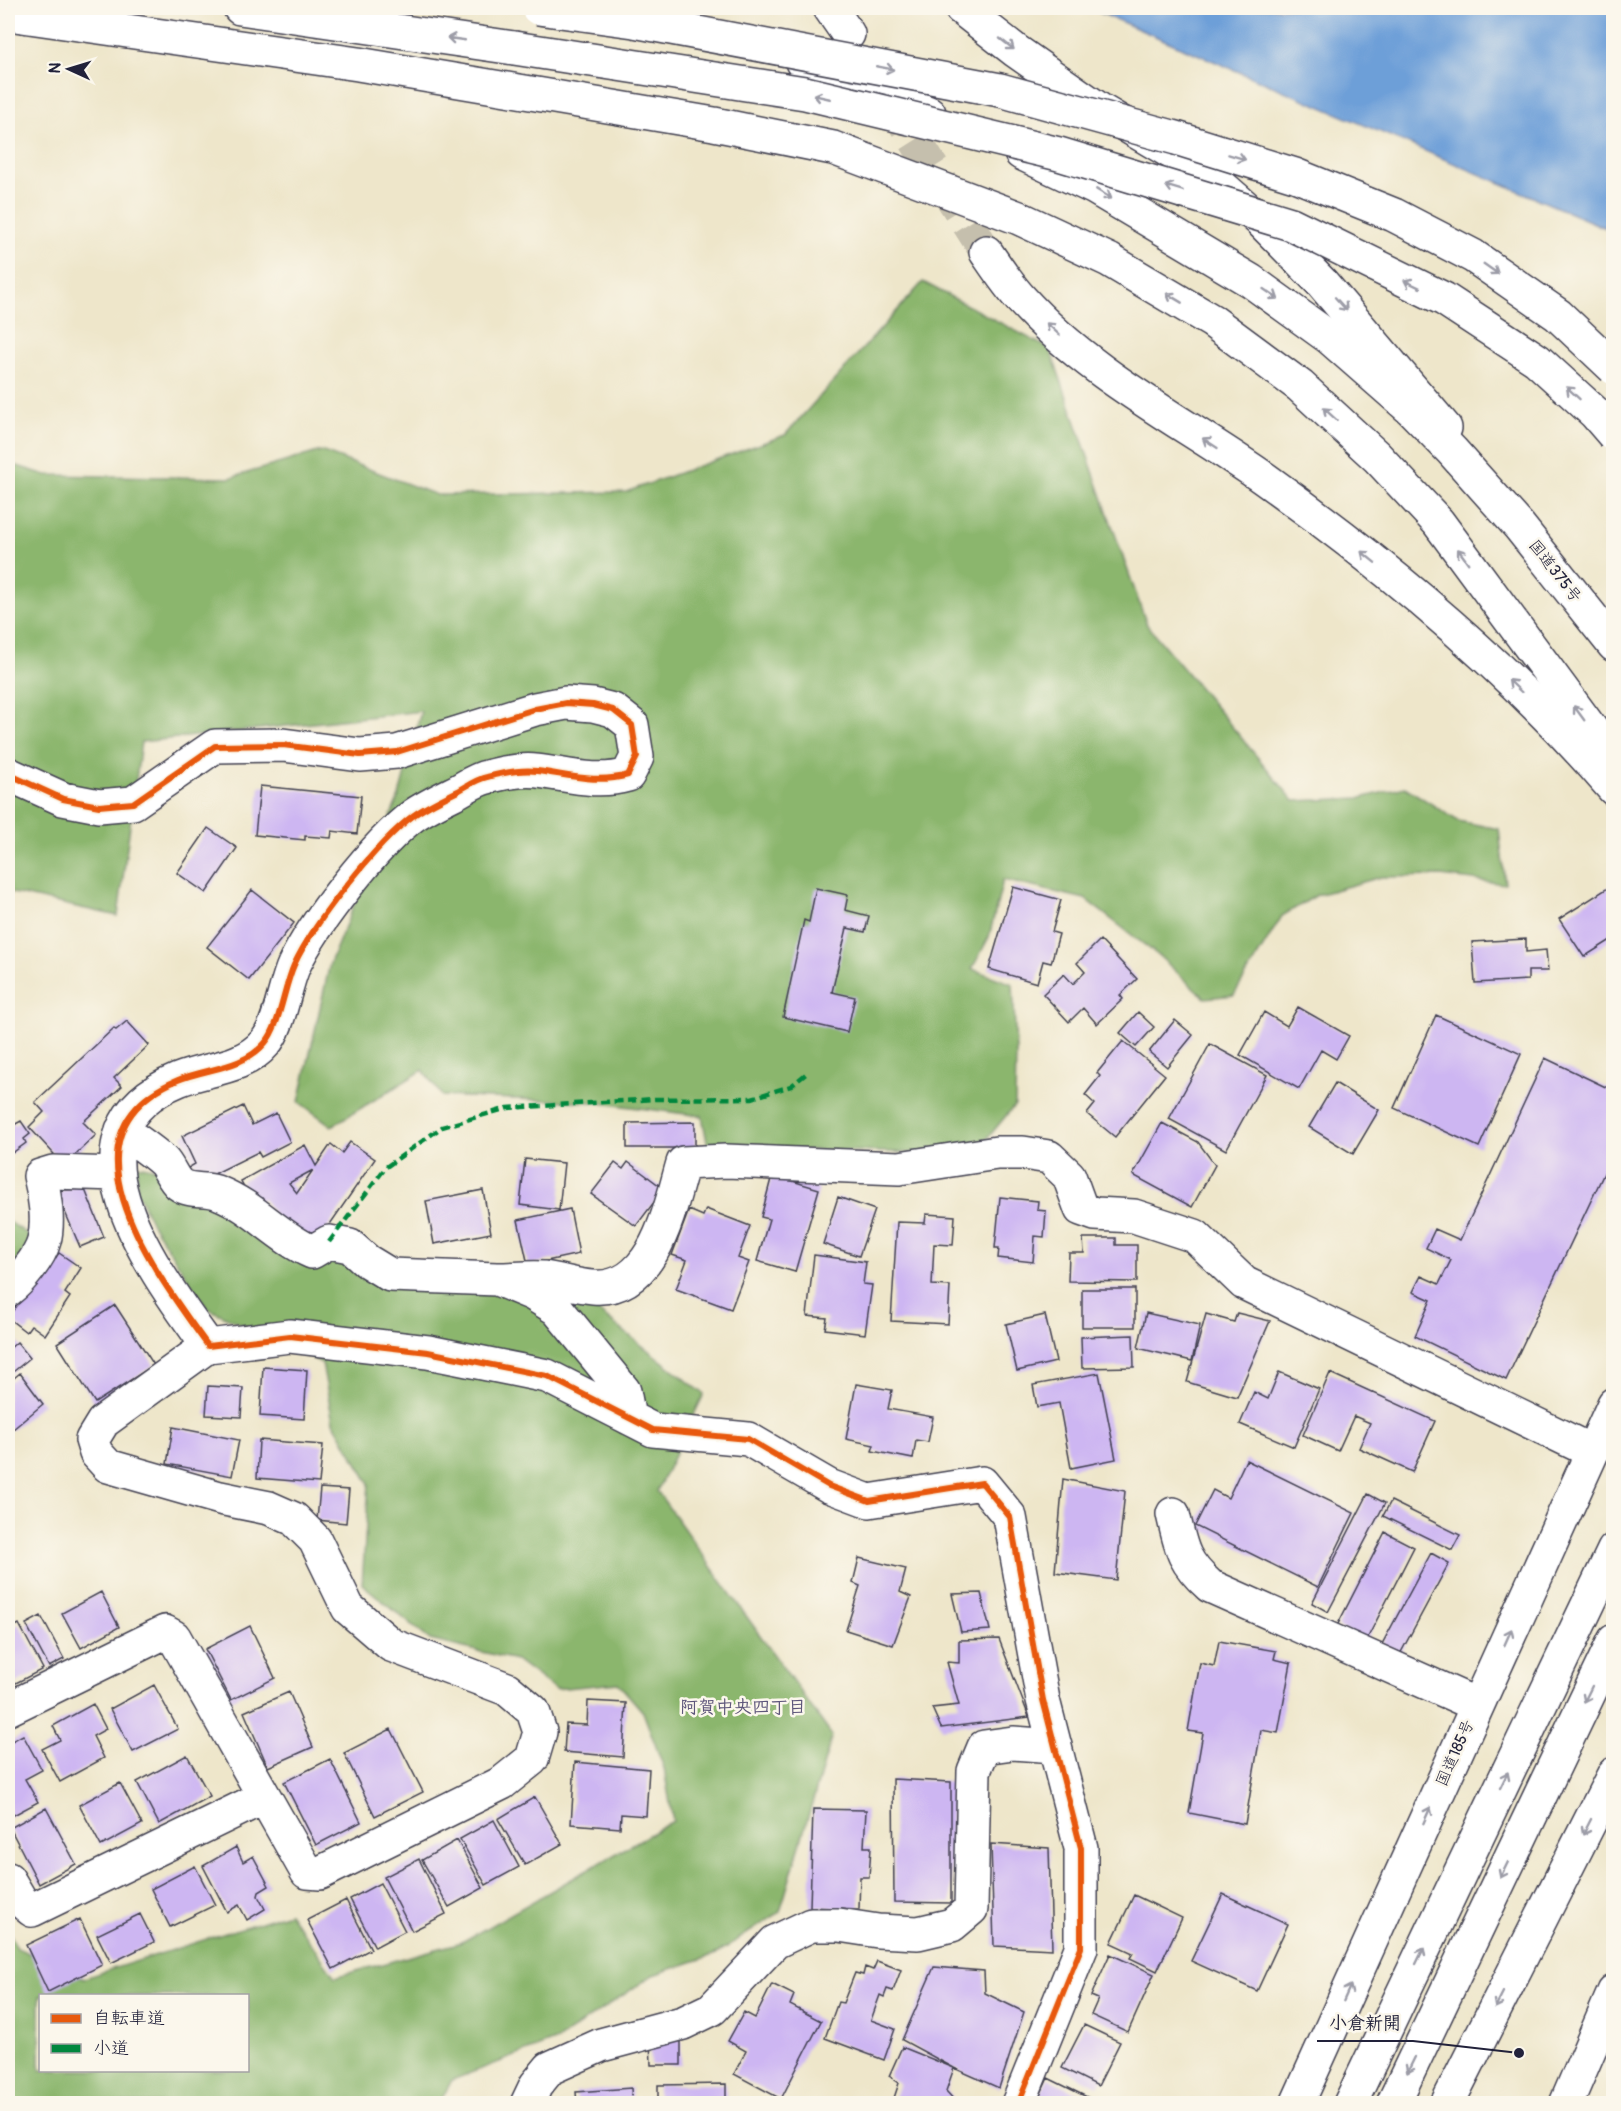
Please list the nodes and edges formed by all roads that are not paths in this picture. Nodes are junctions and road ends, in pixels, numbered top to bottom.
1 (240, 8) edge
2 (538, 8) edge
3 (641, 8) edge
4 (961, 8) edge
5 (8, 14) edge
6 (986, 252) tunnel mouth
7 (1614, 368) edge
8 (1614, 435) edge
9 (1519, 526) junction
10 (1614, 645) edge
11 (1614, 760) edge
12 (8, 774) edge
13 (1614, 789) edge
14 (122, 1130) junction
15 (117, 1174) junction
16 (497, 1279) junction
17 (8, 1290) edge
18 (208, 1346) junction
19 (1614, 1404) edge
20 (628, 1418) junction
21 (1591, 1451) junction
22 (1173, 1514) dead end
23 (1614, 1550) edge
24 (1614, 1641) edge
25 (1477, 1705) junction
26 (8, 1709) edge
27 (1055, 1746) junction
28 (1614, 1774) edge
29 (264, 1797) junction
30 (8, 1879) edge
31 (1614, 1992) edge
32 (527, 2103) edge
33 (1018, 2103) edge
34 (1297, 2103) edge
35 (1350, 2103) edge
36 (1393, 2103) edge
37 (1447, 2103) edge
38 (1566, 2103) edge

8 -> 1 main road, bridge
2 -> 7 main road, bridge
3 -> 9 main road
4 -> 9 main road
11 -> 5 main road
13 -> 6 main road
9 - 10 main road, 国道375号
12 - 14 main road
14 - 15 main road
14 - 16 main road
15 - 17 main road
15 - 18 main road
16 - 20 main road
16 - 21 main road
18 - 20 main road
18 - 29 main road
19 - 21 main road, 国道185号
20 - 27 main road
25 -> 21 main road, 国道185号
22 - 25 main road
35 -> 23 main road
24 -> 36 main road
34 -> 25 main road, 国道185号
26 - 29 main road
27 - 32 main road
27 - 33 main road
28 -> 37 main road
29 - 30 main road
31 - 38 main road

